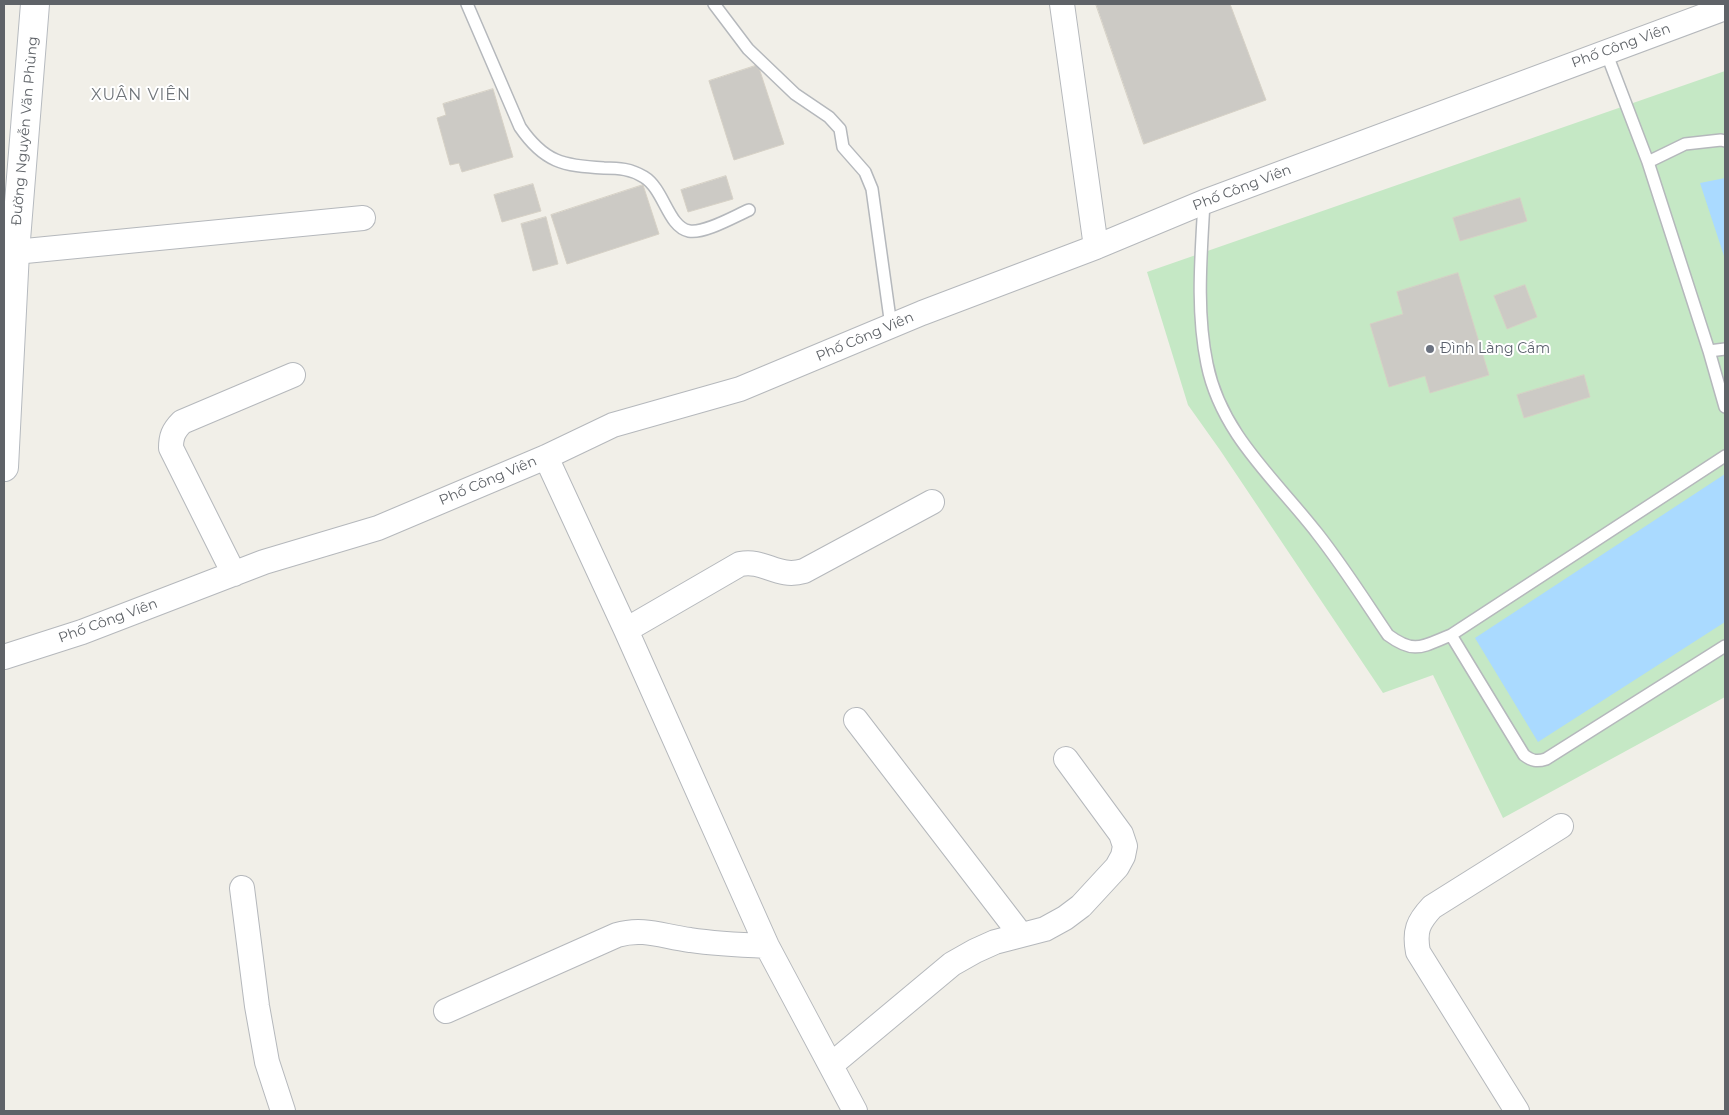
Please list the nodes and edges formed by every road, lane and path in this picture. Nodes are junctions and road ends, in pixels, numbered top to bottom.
1 (35, 4) edge
2 (467, 4) edge
3 (714, 4) edge
4 (1062, 4) edge
5 (1725, 8) edge
6 (1606, 52) junction
7 (1725, 141) edge
8 (1648, 162) junction
9 (1204, 202) junction
10 (749, 210) dead end
11 (364, 218) dead end
12 (1096, 247) junction
13 (15, 252) junction
14 (8, 321) edge
15 (891, 326) junction
16 (1725, 349) edge
17 (1709, 351) junction
18 (294, 375) dead end
19 (1725, 407) edge
20 (1725, 456) edge
21 (546, 457) junction
22 (4, 467) edge
23 (932, 502) dead end
24 (234, 574) junction
25 (626, 630) junction
26 (1451, 635) junction
27 (1725, 646) edge
28 (4, 657) edge
29 (856, 720) dead end
30 (1066, 759) dead end
31 (1561, 826) dead end
32 (242, 888) dead end
33 (1021, 935) junction
34 (767, 946) junction
35 (446, 1011) dead end
36 (831, 1065) junction
37 (283, 1111) edge
38 (855, 1111) edge
39 (1517, 1111) edge

1 - 13 street, Đường Nguyễn Văn Phùng
2 - 10 lane
3 - 15 lane
4 - 12 street
5 - 6 street, Phố Công Viên
6 - 8 lane
6 - 9 street, Phố Công Viên
7 - 8 lane
8 - 17 lane
9 - 12 street, Phố Công Viên
9 - 26 lane
11 - 13 street
12 - 15 street, Phố Công Viên
13 - 14 street, Đường Nguyễn Văn Phùng
14 - 22 street, Đường Nguyễn Văn Phùng
15 - 21 street, Phố Công Viên
16 - 17 lane
17 - 19 lane
18 - 24 street
20 - 26 lane
21 - 24 street, Phố Công Viên
21 - 25 street
23 - 25 street
24 - 28 street, Phố Công Viên
25 - 34 street
26 - 27 lane
29 - 33 street
30 - 33 street
31 - 39 street
32 - 37 street
33 - 36 street
34 - 35 street
34 - 36 street
36 - 38 street

